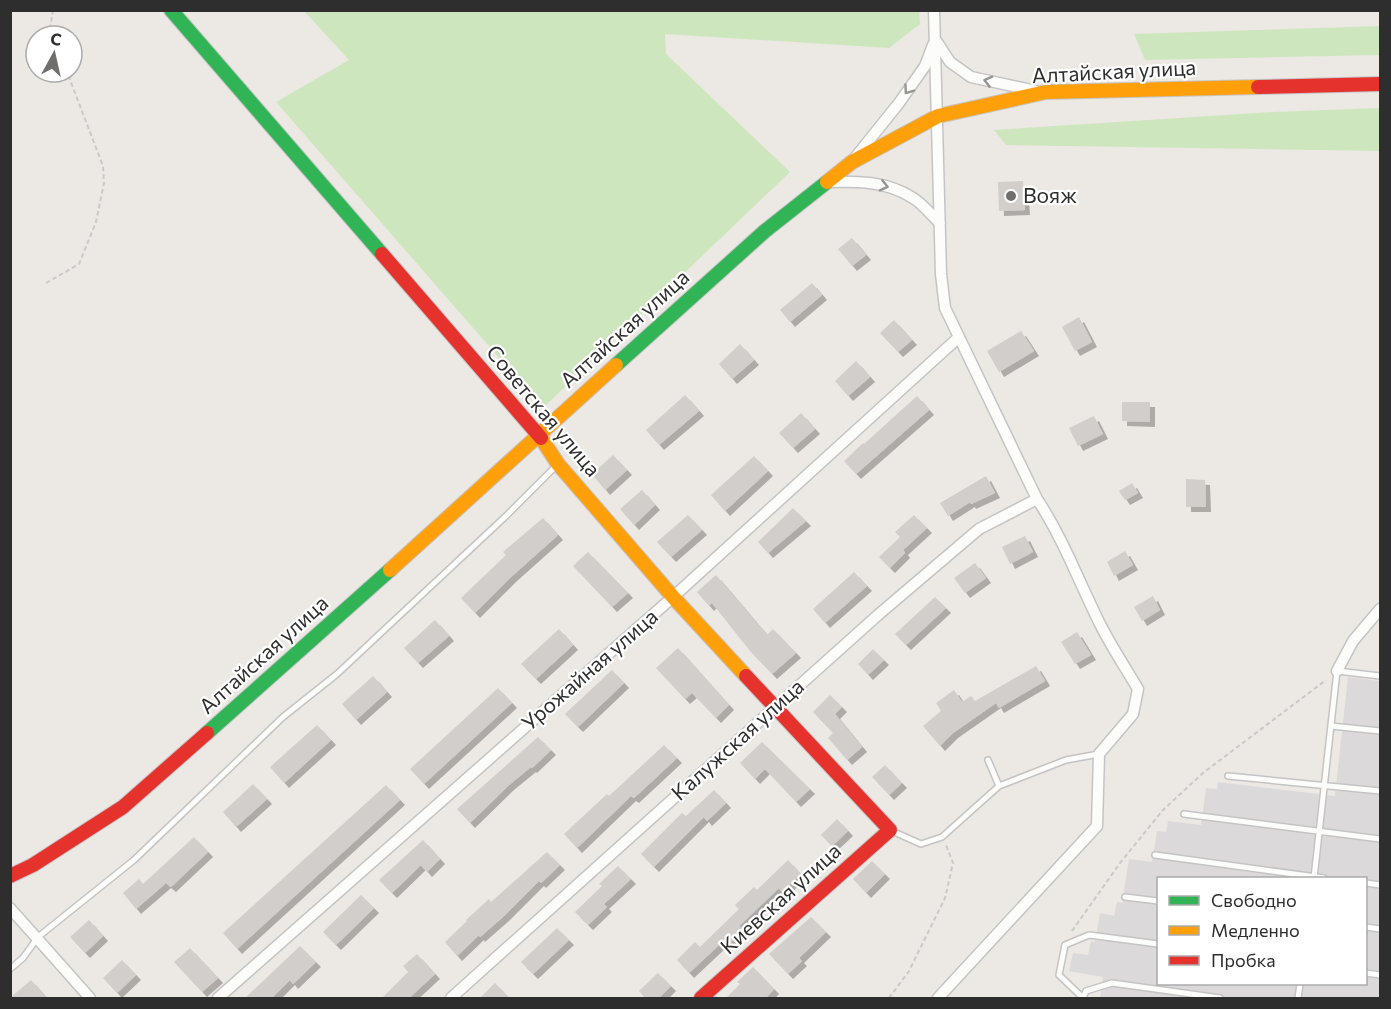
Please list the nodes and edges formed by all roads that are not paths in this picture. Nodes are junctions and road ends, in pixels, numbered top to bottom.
1 (171, 10) edge
2 (934, 10) edge
3 (935, 39) junction
4 (1380, 84) edge
5 (1046, 92) junction
6 (938, 116) junction
7 (852, 162) junction
8 (826, 182) junction
9 (940, 223) junction
10 (959, 337) junction
11 (539, 435) junction
12 (558, 464) junction
13 (1037, 499) junction
14 (673, 597) junction
15 (1380, 609) edge
16 (1337, 671) junction
17 (1380, 675) edge
18 (774, 708) junction
19 (1331, 726) junction
20 (1380, 731) edge
21 (1099, 754) junction
22 (988, 760) dead end
23 (1228, 776) dead end
24 (999, 786) junction
25 (1325, 786) junction
26 (1380, 791) edge
27 (1184, 814) dead end
28 (890, 830) junction
29 (1320, 832) junction
30 (1380, 839) edge
31 (1155, 855) dead end
32 (10, 876) edge
33 (1307, 877) edge
34 (1314, 877) edge
35 (1125, 897) dead end
36 (1157, 901) edge
37 (10, 908) edge
38 (38, 937) junction
39 (1157, 944) edge
40 (10, 969) edge
41 (1082, 998) edge
42 (90, 999) edge
43 (218, 999) edge
44 (451, 999) edge
45 (701, 999) edge
46 (938, 999) edge
47 (1220, 999) edge

1 - 11 main road, Советская улица
2 - 3 street
5 -> 3 street
3 - 6 street
3 -> 7 street
4 - 5 main road, Алтайская улица
5 - 6 main road, Алтайская улица
6 - 7 main road, Алтайская улица
6 - 9 street
7 - 8 main road, Алтайская улица
8 -> 9 street
8 - 11 main road, Алтайская улица
9 - 10 street
10 - 13 street
10 - 14 street, Урожайная улица
11 - 12 main road, Советская улица
11 - 32 main road, Алтайская улица
12 - 14 main road, Советская улица
12 - 38 lane
13 - 18 street, Калужская улица
13 - 21 street
14 - 18 main road, Советская улица
14 - 43 street, Урожайная улица
15 - 16 street
16 - 17 lane
16 - 19 lane
18 - 28 main road, Советская улица
18 - 44 street, Калужская улица
19 - 20 lane
19 - 25 lane
21 - 24 lane
21 - 46 street
22 - 24 lane
23 - 25 lane
24 - 28 lane
25 - 26 lane
25 - 29 lane
27 - 29 lane
28 - 45 main road, Киевская улица
29 - 30 lane
29 - 34 lane
31 - 33 lane
35 - 36 lane
37 - 38 street
38 - 40 lane
38 - 42 street
39 - 41 lane
41 - 47 lane

